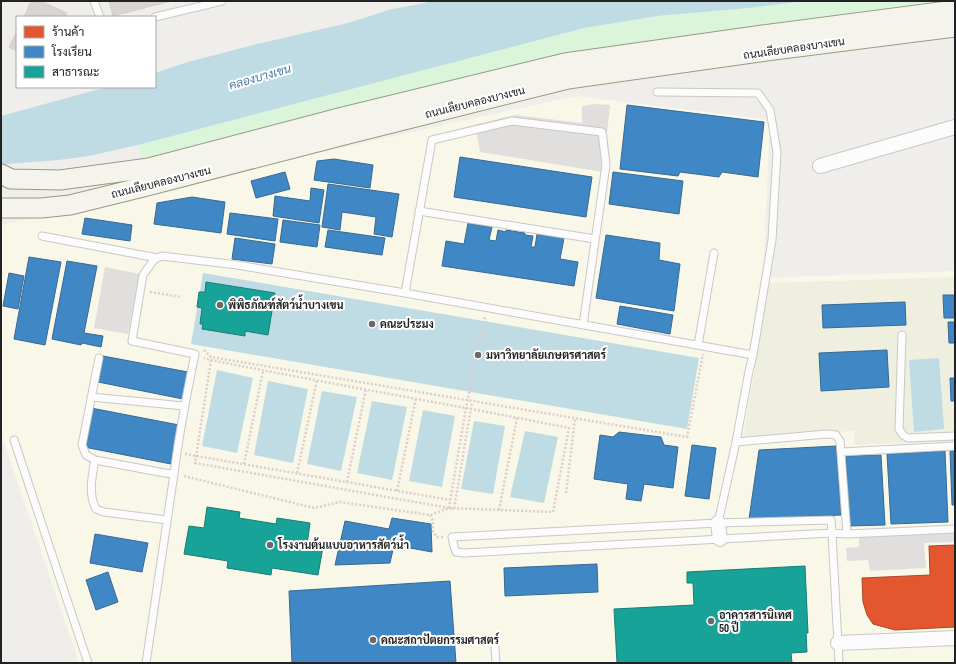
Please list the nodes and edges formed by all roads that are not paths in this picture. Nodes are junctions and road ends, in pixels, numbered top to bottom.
1 (94, 1) edge
2 (222, 1) edge
3 (955, 10) edge
4 (100, 16) edge
5 (156, 17) edge
6 (955, 27) edge
7 (657, 92) dead end
8 (955, 127) edge
9 (820, 166) dead end
10 (1, 174) edge
11 (1, 208) edge
12 (419, 210) junction
13 (42, 236) dead end
14 (595, 239) junction
15 (714, 253) dead end
16 (157, 258) junction
17 (405, 293) junction
18 (583, 325) junction
19 (902, 335) dead end
20 (701, 346) junction
21 (753, 355) junction
22 (99, 358) dead end
23 (91, 397) junction
24 (184, 406) junction
25 (955, 436) edge
26 (14, 440) dead end
27 (736, 442) junction
28 (955, 446) edge
29 (842, 452) junction
30 (95, 460) junction
31 (174, 474) junction
32 (168, 520) junction
33 (718, 523) junction
34 (955, 529) edge
35 (832, 533) junction
36 (847, 534) junction
37 (720, 539) junction
38 (955, 638) edge
39 (838, 643) junction
40 (495, 648) dead end
41 (88, 663) edge
42 (146, 663) edge
43 (496, 663) edge
44 (839, 663) edge

1 - 4 lane
2 - 5 lane
3 - 10 main road, ถนนเลียบคลองบางเขน
6 - 11 main road, ถนนเลียบคลองบางเขน
7 - 21 lane
8 - 9 street
12 - 14 lane
12 - 14 lane
12 - 17 lane
13 - 16 lane
14 - 18 lane
15 - 20 lane
16 - 17 lane
16 - 24 lane
17 - 18 lane
18 - 20 lane
19 - 25 lane
20 - 21 lane
21 - 27 lane
22 - 23 lane
23 - 24 lane
23 - 30 lane
24 - 31 lane
26 - 41 lane
27 - 29 lane
27 - 33 lane
28 - 29 lane
29 - 36 lane
30 - 31 lane
30 - 32 lane
31 - 32 lane
32 - 42 lane
33 - 35 lane
33 - 37 street
33 - 37 lane
34 - 36 lane
35 - 36 lane
35 - 37 lane
35 - 39 lane
38 - 39 street
39 - 44 lane
40 - 43 lane

